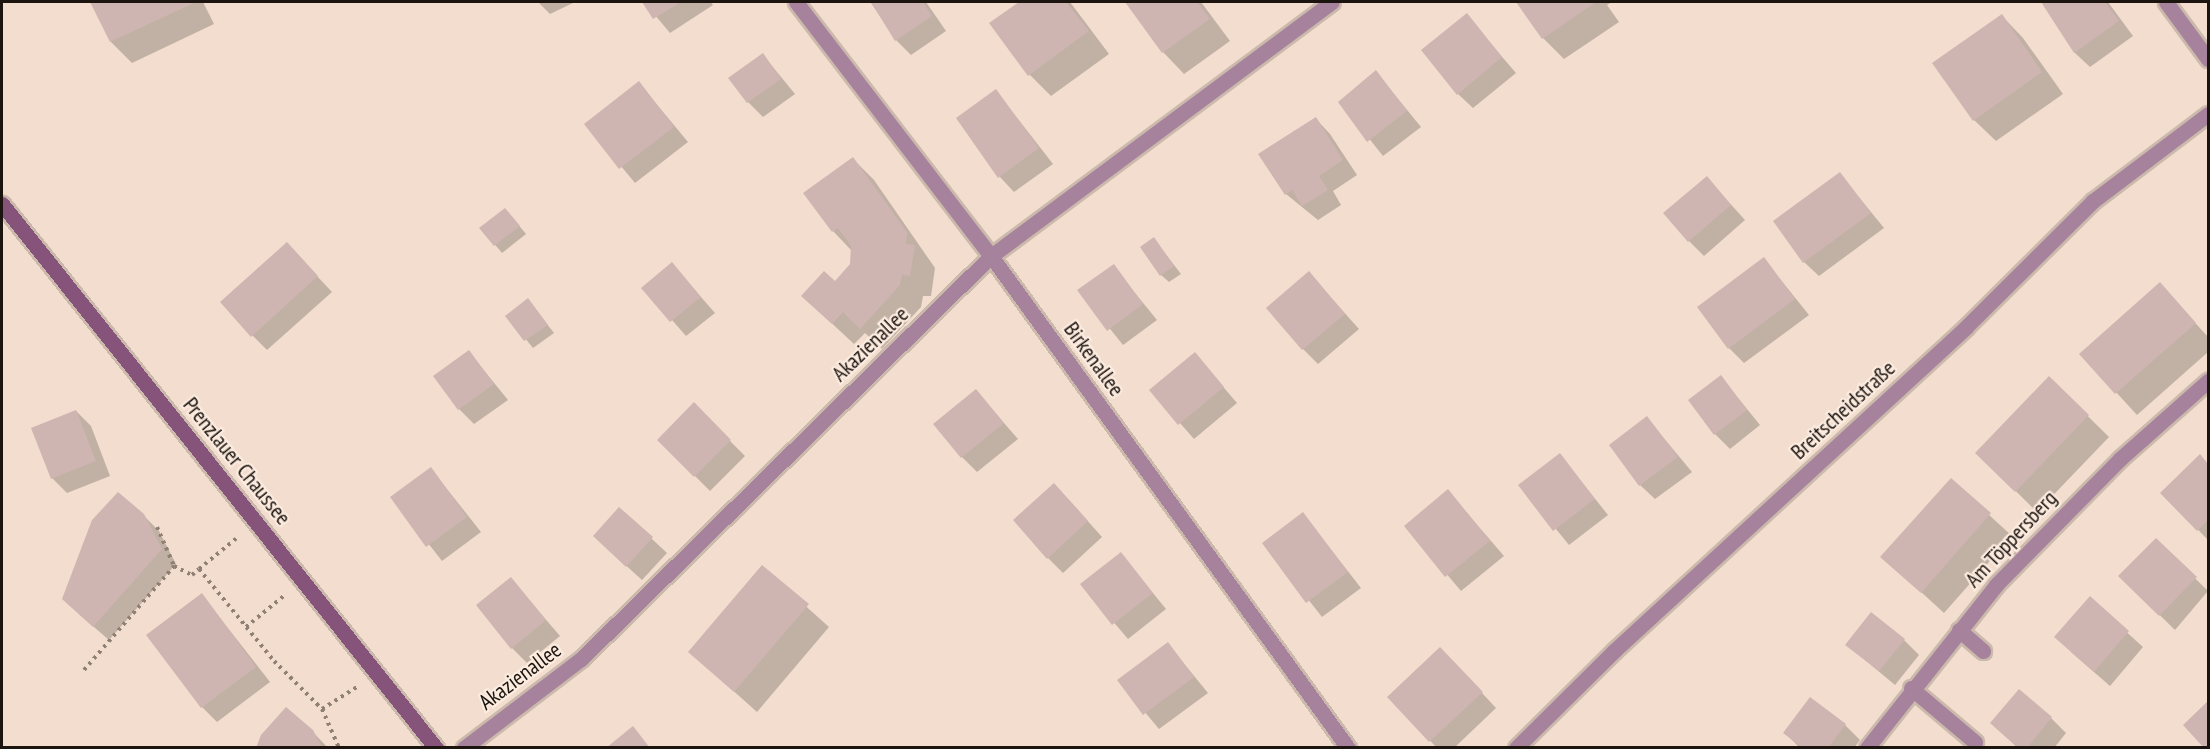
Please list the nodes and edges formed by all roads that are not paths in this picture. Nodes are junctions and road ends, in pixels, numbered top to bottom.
1 (796, 2) edge
2 (1332, 2) edge
3 (2166, 2) edge
4 (2208, 59) edge
5 (2208, 114) edge
6 (2, 204) edge
7 (991, 256) junction
8 (2208, 381) edge
9 (1959, 630) junction
10 (1983, 651) dead end
11 (1911, 688) junction
12 (1975, 742) dead end
13 (436, 747) edge
14 (464, 747) edge
15 (1348, 747) edge
16 (1516, 747) edge
17 (1867, 747) edge

1 - 7 street, Birkenallee
2 - 7 street, Akazienallee
3 - 4 street
5 - 16 street, Breitscheidstraße
6 - 13 main road, Prenzlauer Chaussee
7 - 14 street, Akazienallee
7 - 15 street, Birkenallee
8 - 9 street, Am Töppersberg
9 - 10 street
9 - 11 street, Am Töppersberg
11 - 12 street
11 - 17 street, Am Töppersberg

